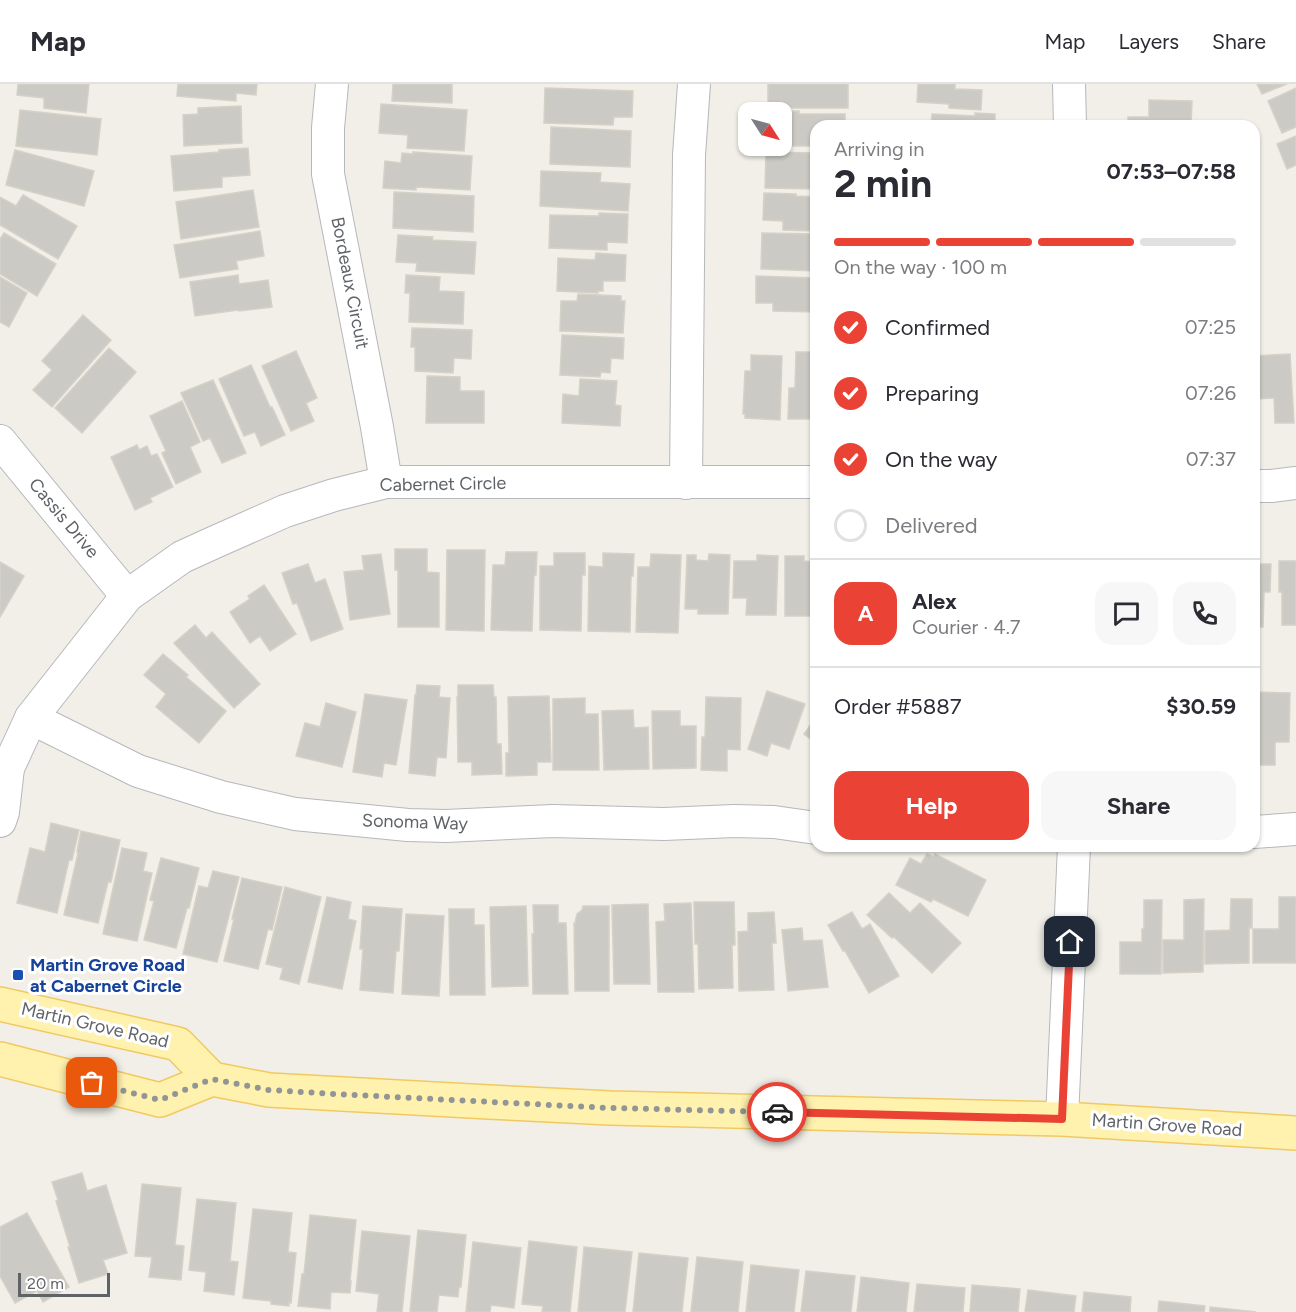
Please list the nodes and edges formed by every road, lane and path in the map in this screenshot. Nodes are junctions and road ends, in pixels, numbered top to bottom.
1 (332, 84) edge
2 (694, 84) edge
3 (1069, 84) edge
4 (1070, 120) edge
5 (0, 441) edge
6 (386, 482) junction
7 (810, 482) edge
8 (686, 483) junction
9 (1296, 483) edge
10 (1260, 486) edge
11 (127, 596) junction
12 (31, 718) junction
13 (4, 774) edge
14 (0, 821) edge
15 (810, 827) edge
16 (1296, 829) edge
17 (1260, 832) edge
18 (1074, 852) edge
19 (0, 1004) edge
20 (0, 1059) edge
21 (212, 1079) junction
22 (1062, 1119) junction
23 (1296, 1133) edge

1 - 6 street, Bordeaux Circuit
2 - 8 street
3 - 4 street
5 - 11 street, Cassis Drive
6 - 8 street, Cabernet Circle
6 - 11 street, Cabernet Circle
7 - 8 street, Cabernet Circle
9 - 10 street
11 - 12 street, Cabernet Circle
12 - 13 street, Cabernet Circle
12 - 15 street, Sonoma Way
13 - 14 street, Cabernet Circle
16 - 17 street
18 - 22 street
19 - 21 main road, Martin Grove Road
20 - 21 main road
21 - 22 main road, Martin Grove Road
22 - 23 main road, Martin Grove Road

